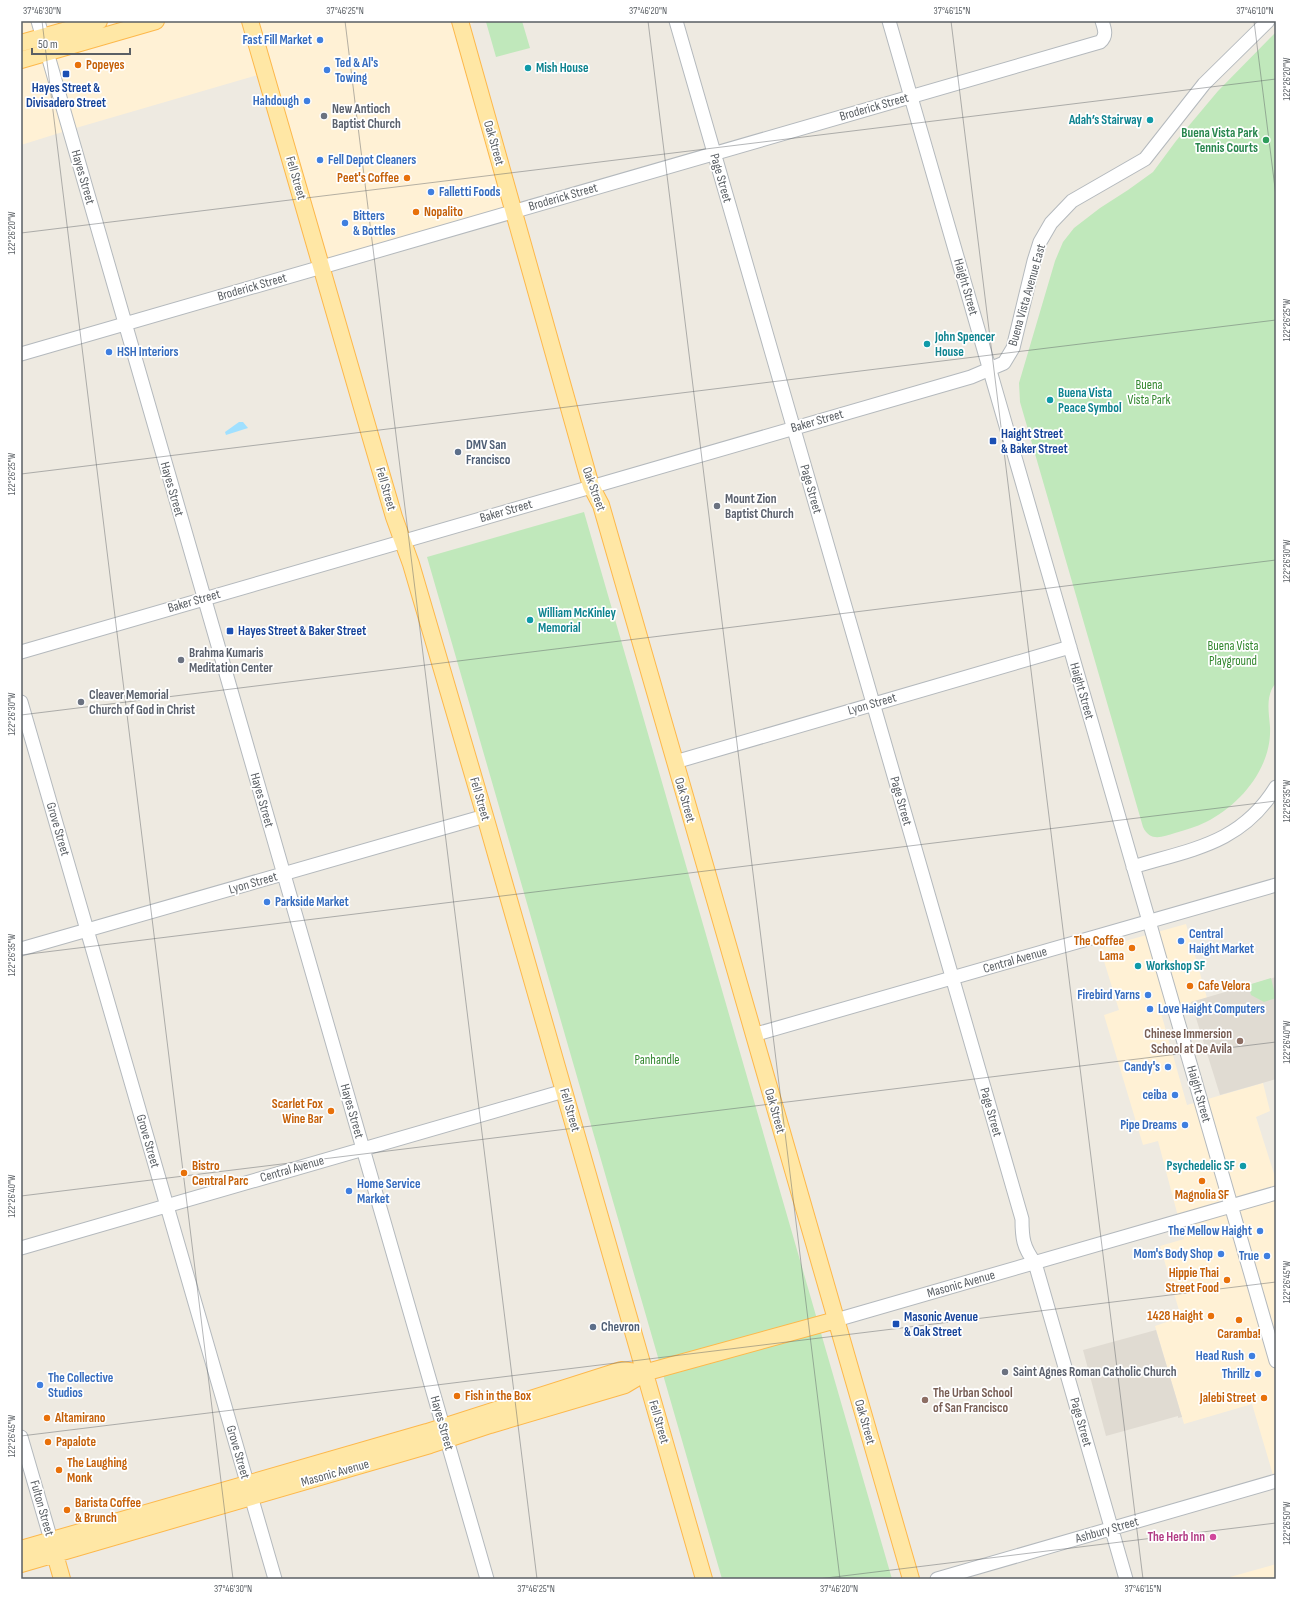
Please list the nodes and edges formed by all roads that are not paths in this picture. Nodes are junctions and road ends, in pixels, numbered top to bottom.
1 (38, 21) edge
2 (99, 21) edge
3 (156, 21) edge
4 (250, 21) edge
5 (460, 21) edge
6 (676, 21) edge
7 (889, 21) edge
8 (1102, 21) edge
9 (1268, 21) edge
10 (42, 37) junction
11 (21, 43) edge
12 (47, 53) junction
13 (21, 60) edge
14 (911, 97) junction
15 (714, 154) junction
16 (513, 211) junction
17 (321, 267) junction
18 (125, 324) junction
19 (21, 354) edge
20 (989, 369) junction
21 (794, 428) junction
22 (591, 486) junction
23 (402, 541) junction
24 (204, 598) junction
25 (1070, 647) junction
26 (21, 652) edge
27 (21, 702) edge
28 (873, 704) junction
29 (674, 762) junction
30 (1276, 787) edge
31 (484, 816) junction
32 (1133, 867) junction
33 (284, 874) junction
34 (1276, 885) edge
35 (1149, 922) junction
36 (87, 930) junction
37 (21, 949) edge
38 (952, 978) junction
39 (754, 1035) junction
40 (564, 1091) junction
41 (363, 1149) junction
42 (1276, 1193) edge
43 (167, 1206) junction
44 (1231, 1206) junction
45 (21, 1248) edge
46 (1034, 1263) junction
47 (836, 1320) junction
48 (1276, 1361) edge
49 (645, 1373) junction
50 (445, 1433) junction
51 (21, 1437) edge
52 (1276, 1481) edge
53 (249, 1491) junction
54 (1112, 1529) junction
55 (53, 1547) junction
56 (21, 1549) edge
57 (21, 1564) edge
58 (62, 1579) edge
59 (275, 1579) edge
60 (487, 1579) edge
61 (704, 1579) edge
62 (911, 1579) edge
63 (938, 1579) edge
64 (1126, 1579) edge

1 - 10 street, Hayes Street
2 - 10 main road
3 - 12 main road
4 - 17 main road, Fell Street
5 - 16 main road, Oak Street
6 - 15 street, Page Street
7 - 14 street, Haight Street
8 - 14 street, Broderick Street
9 - 20 street, Buena Vista Avenue East
10 - 11 main road
10 - 12 street, Hayes Street
12 - 13 main road
12 - 18 street, Hayes Street
14 - 15 street, Broderick Street
14 - 20 street, Haight Street
15 - 16 street, Broderick Street
15 - 21 street, Page Street
16 - 17 street, Broderick Street
16 - 22 main road, Oak Street
17 - 18 street, Broderick Street
17 - 23 main road, Fell Street
18 - 19 street, Broderick Street
18 - 24 street, Hayes Street
20 - 21 street, Baker Street
20 - 25 street, Haight Street
21 - 22 street, Baker Street
21 - 28 street, Page Street
22 - 23 street, Baker Street
22 - 29 main road, Oak Street
23 - 24 street, Baker Street
23 - 31 main road, Fell Street
24 - 26 street, Baker Street
24 - 33 street, Hayes Street
25 - 28 street, Lyon Street
25 - 32 street, Haight Street
27 - 36 street, Grove Street
28 - 29 street, Lyon Street
28 - 38 street, Page Street
29 - 39 main road, Oak Street
30 - 32 street
31 - 33 street, Lyon Street
31 - 40 main road, Fell Street
32 - 35 street, Haight Street
33 - 36 street, Lyon Street
33 - 41 street, Hayes Street
34 - 35 street, Central Avenue
35 - 38 street, Central Avenue
35 - 44 street, Haight Street
36 - 37 street, Lyon Street
36 - 43 street, Grove Street
38 - 39 street, Central Avenue
38 - 46 street, Page Street
39 - 47 main road, Oak Street
40 - 41 street, Central Avenue
40 - 49 main road, Fell Street
41 - 43 street, Central Avenue
41 - 50 street, Hayes Street
42 - 44 street, Masonic Avenue
43 - 45 street, Central Avenue
43 - 53 street, Grove Street
44 - 46 street, Masonic Avenue
44 - 48 street, Haight Street
46 - 47 street, Masonic Avenue
46 - 54 street, Page Street
47 - 49 main road, Masonic Avenue
47 - 62 main road, Oak Street
49 - 50 main road, Masonic Avenue
49 - 61 main road, Fell Street
50 - 53 main road, Masonic Avenue
50 - 60 street, Hayes Street
51 - 55 street, Fulton Street
52 - 54 street, Ashbury Street
53 - 55 main road, Masonic Avenue
53 - 59 street, Grove Street
54 - 63 street, Ashbury Street
54 - 64 street, Page Street
55 - 56 main road, Masonic Avenue
55 - 57 main road, Masonic Avenue
55 - 58 main road, Fulton Street

